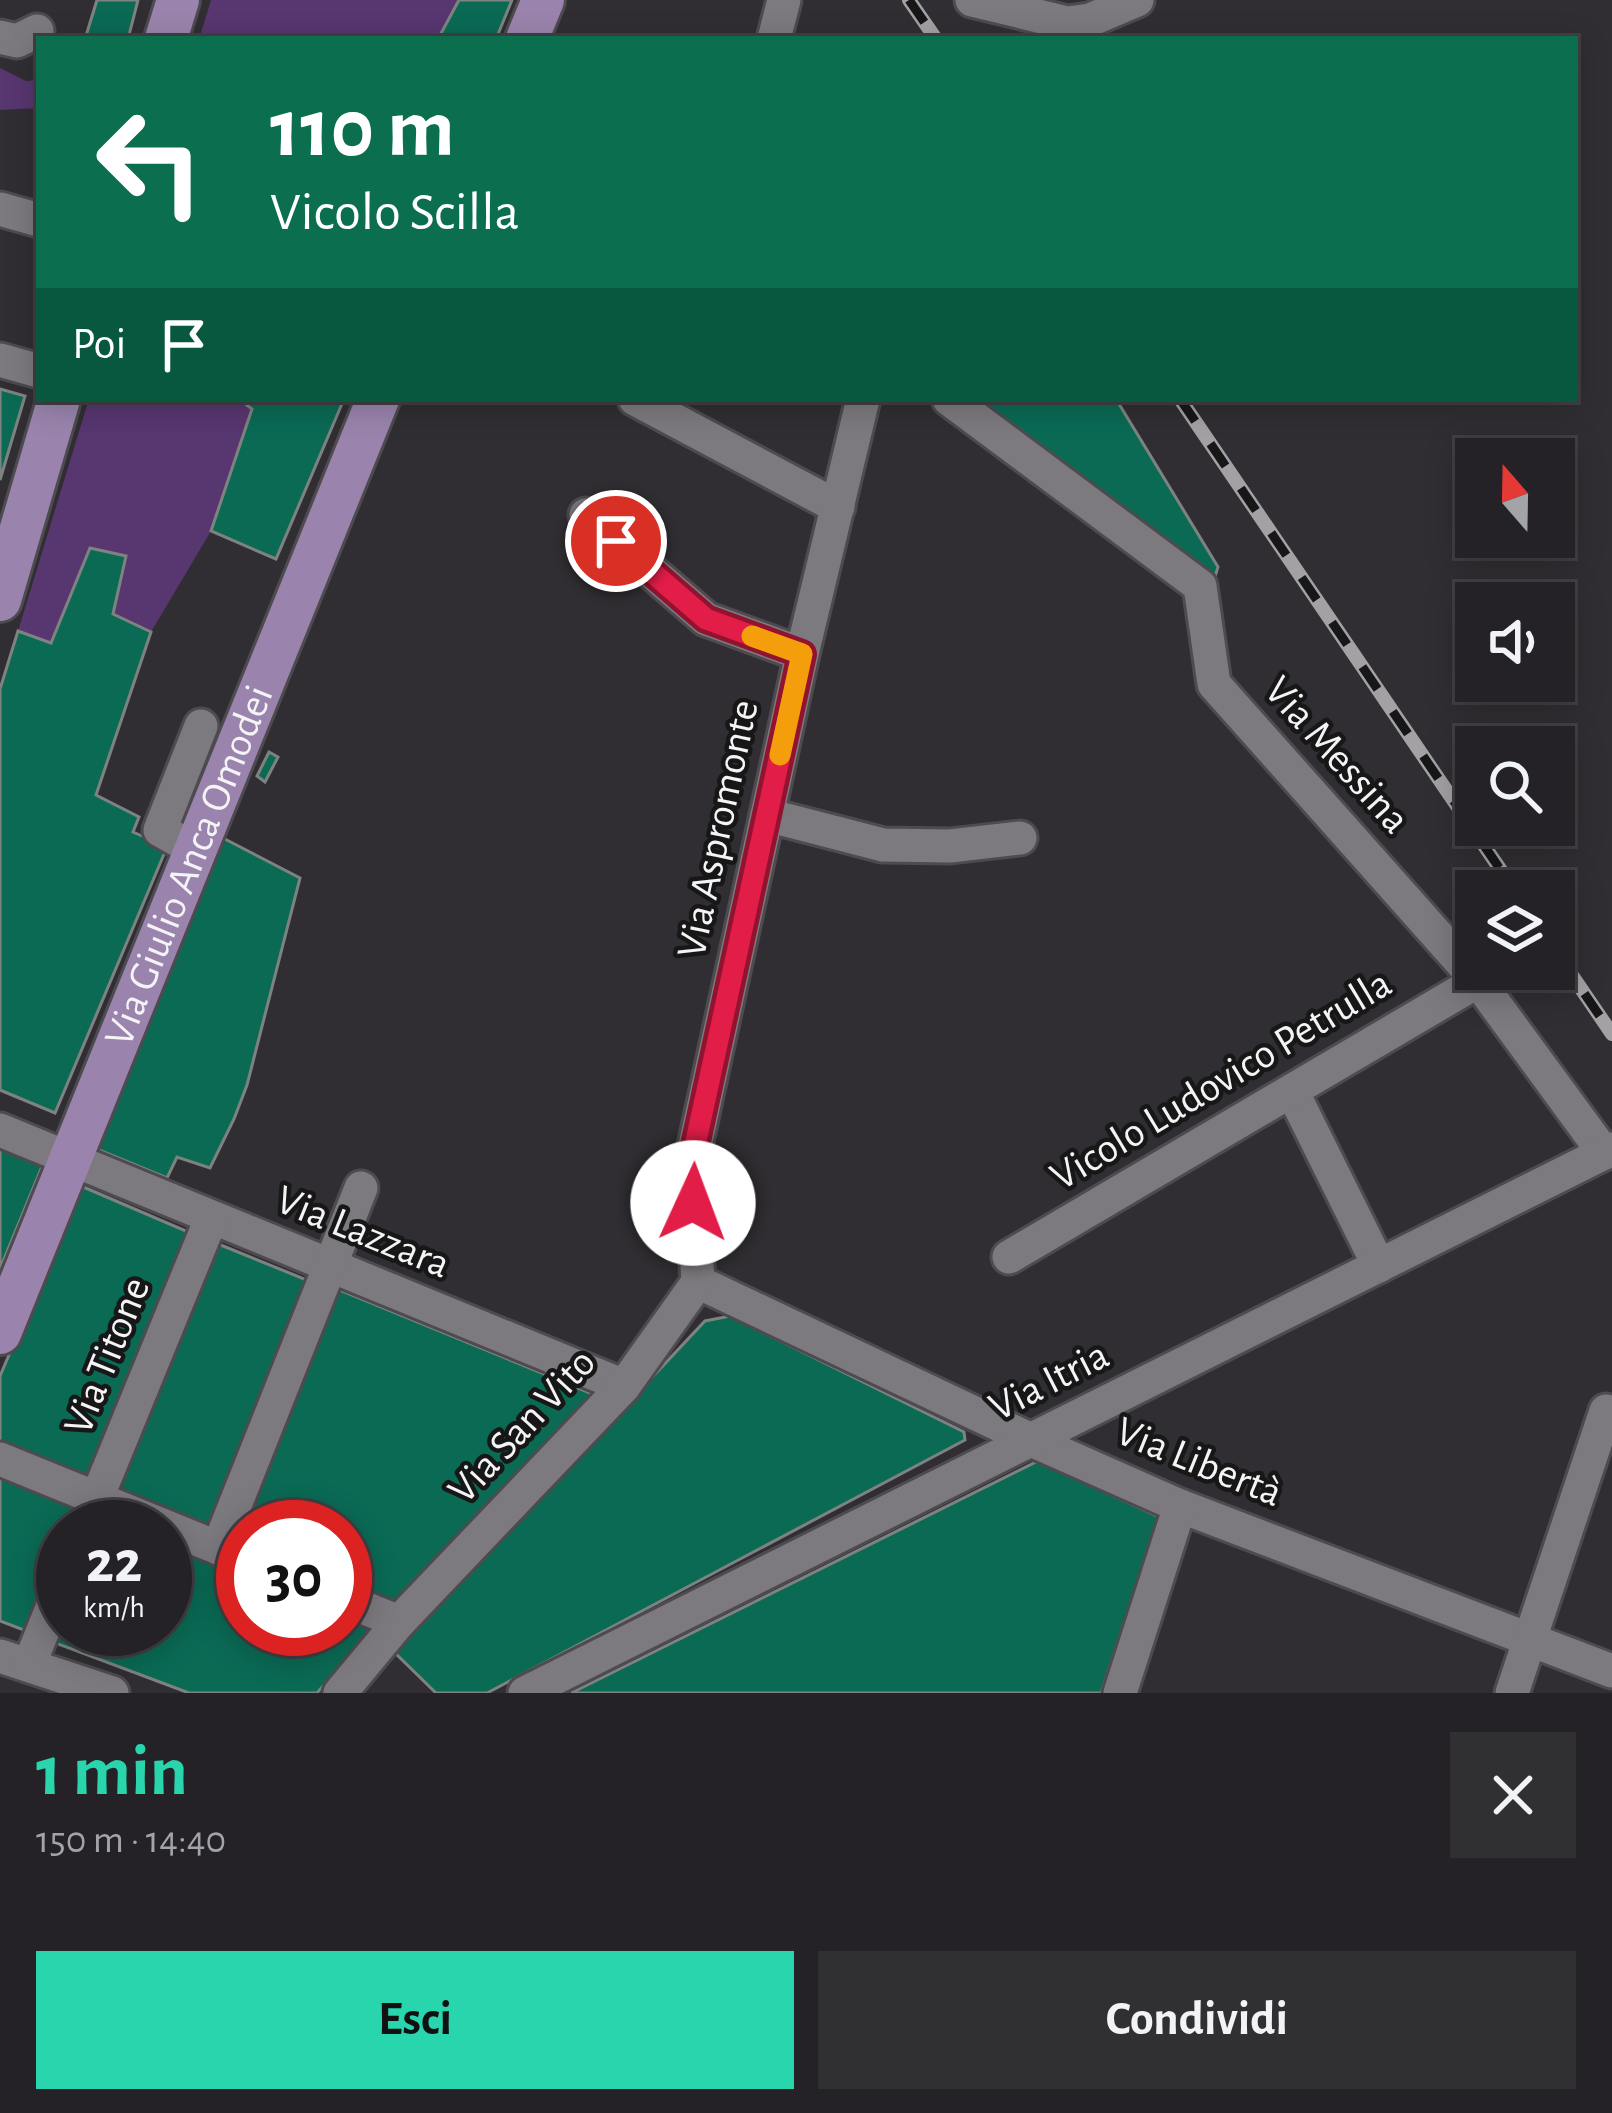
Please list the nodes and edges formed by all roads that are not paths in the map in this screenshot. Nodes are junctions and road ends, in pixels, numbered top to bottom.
1 (178, 0) edge
2 (543, 0) edge
3 (784, 0) edge
4 (972, 0) edge
5 (1137, 0) edge
6 (37, 31) dead end
7 (167, 36) edge
8 (528, 36) edge
9 (775, 36) edge
10 (0, 37) edge
11 (0, 209) edge
12 (36, 219) edge
13 (0, 360) edge
14 (36, 370) edge
15 (58, 402) edge
16 (377, 402) edge
17 (641, 402) edge
18 (861, 402) edge
19 (953, 402) edge
20 (838, 506) junction
21 (586, 515) dead end
22 (0, 600) edge
23 (802, 654) junction
24 (201, 726) dead end
25 (767, 815) junction
26 (1020, 838) dead end
27 (194, 849) junction
28 (1455, 955) edge
29 (1463, 990) edge
30 (1485, 990) edge
31 (1292, 1091) junction
32 (0, 1130) edge
33 (1608, 1151) edge
34 (69, 1159) junction
35 (361, 1188) dead end
36 (211, 1219) junction
37 (1010, 1257) dead end
38 (1379, 1266) junction
39 (330, 1267) junction
40 (698, 1282) junction
41 (0, 1333) edge
42 (624, 1387) junction
43 (1606, 1411) dead end
44 (1031, 1440) junction
45 (0, 1459) edge
46 (69, 1500) edge
47 (96, 1500) edge
48 (249, 1500) edge
49 (1180, 1506) junction
50 (372, 1611) edge
51 (399, 1622) junction
52 (1530, 1639) junction
53 (23, 1652) edge
54 (1612, 1673) edge
55 (112, 1693) edge
56 (340, 1693) edge
57 (525, 1693) edge
58 (1120, 1693) edge
59 (1512, 1693) edge
60 (1606, 1693) edge

1 - 7 main road
2 - 8 main road
3 - 9 street
4 - 5 street
6 - 10 street
11 - 12 street
13 - 14 street
15 - 22 main road
16 - 27 main road, Via Giulio Anca Omodei
17 - 20 street
18 - 20 street, Via Aspromonte
19 - 28 street, Via Messina
20 - 23 street, Via Aspromonte
21 - 23 street
23 - 25 street, Via Aspromonte
24 - 27 street
25 - 26 street
25 - 40 street, Via Aspromonte
27 - 34 main road, Via Giulio Anca Omodei
29 - 31 street, Vicolo Ludovico Petrulla
30 - 33 street, Via Messina
31 - 37 street, Vicolo Ludovico Petrulla
31 - 38 street
32 - 34 street, Via Lazzara
33 - 38 street, Via Itria
34 - 36 street, Via Lazzara
34 - 41 main road, Via Giulio Anca Omodei
35 - 39 street
36 - 39 street, Via Lazzara
36 - 47 street, Via Titone
38 - 44 street, Via Itria
39 - 42 street, Via Lazzara
39 - 48 street
40 - 42 street, Via San Vito
40 - 44 street, Via Libertà
42 - 51 street, Via San Vito
43 - 52 street
44 - 49 street, Via Libertà
44 - 57 street, Via Itria
45 - 46 street
49 - 52 street, Via Libertà
49 - 58 street
50 - 51 street
51 - 56 street, Via San Vito
52 - 54 street, Via Libertà
52 - 59 street
53 - 55 street
54 - 60 street

